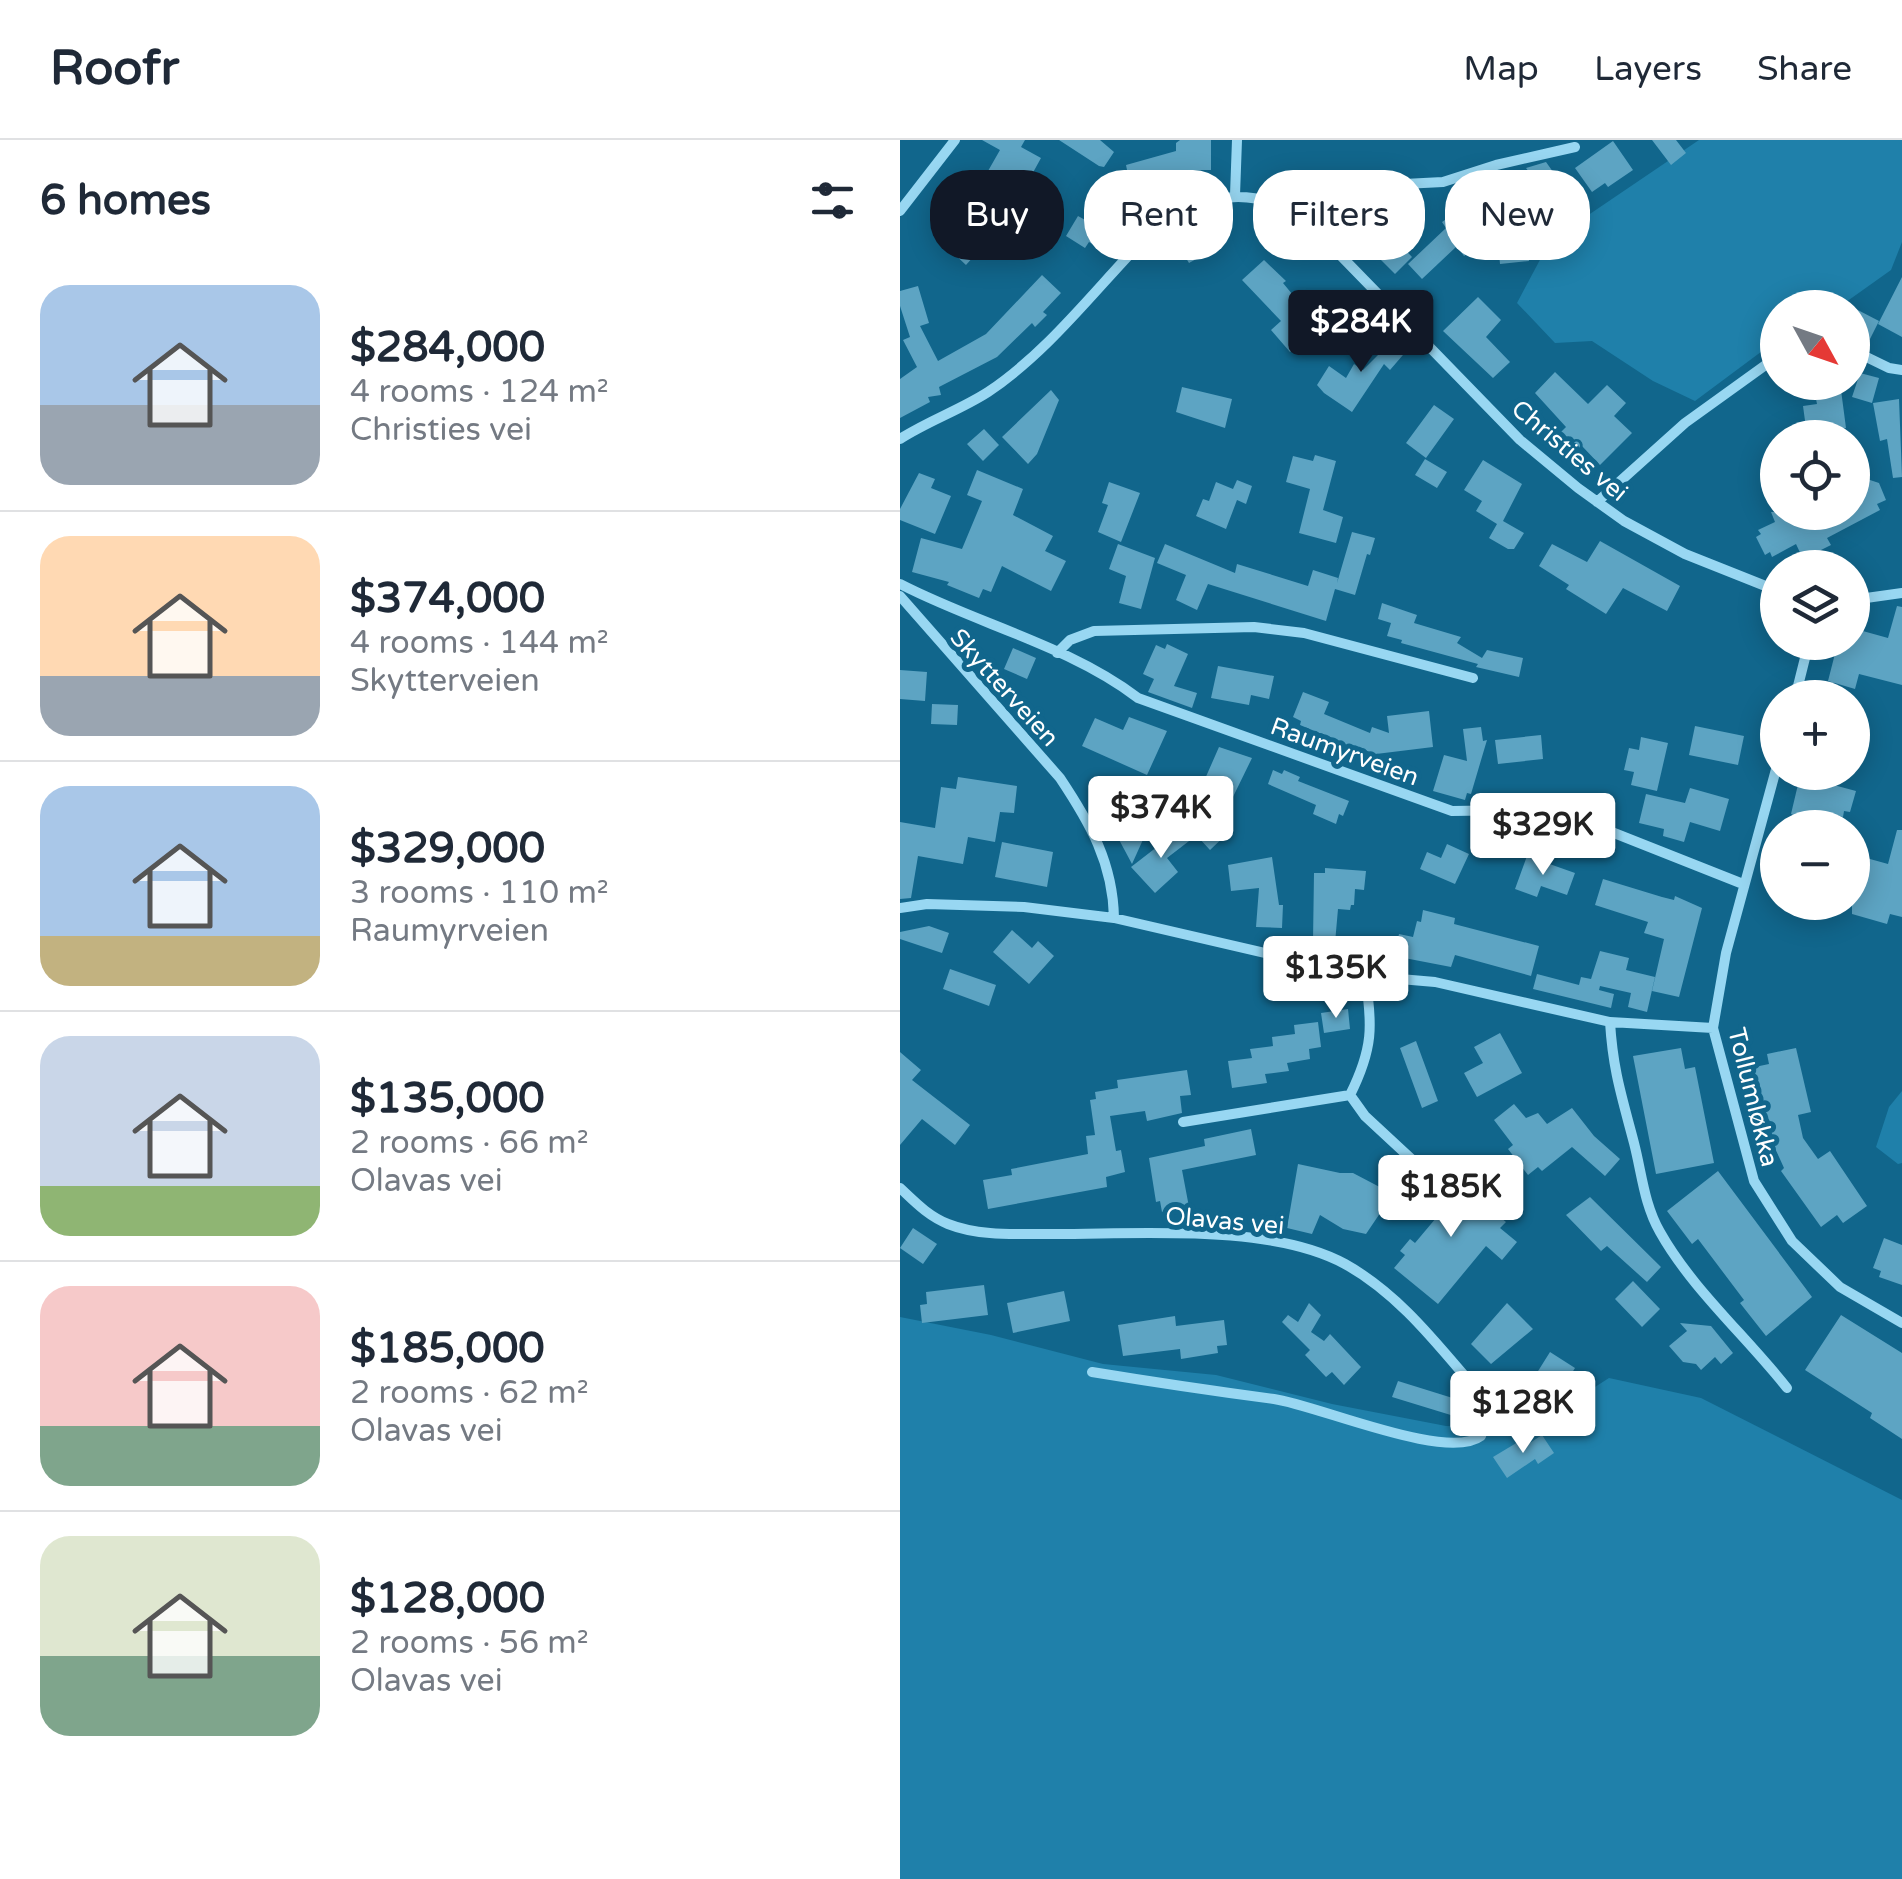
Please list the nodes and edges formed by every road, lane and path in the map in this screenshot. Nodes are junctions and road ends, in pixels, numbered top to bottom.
1 (955, 140) edge
2 (1237, 140) edge
3 (1574, 147) dead end
4 (1425, 183) edge
5 (1235, 194) junction
6 (1253, 198) edge
7 (900, 211) edge
8 (1344, 260) edge
9 (1870, 359) edge
10 (1760, 369) edge
11 (1902, 370) edge
12 (900, 439) edge
13 (1597, 502) junction
14 (900, 584) edge
15 (1760, 584) edge
16 (1902, 594) edge
17 (900, 596) edge
18 (1870, 598) edge
19 (1057, 653) junction
20 (1473, 678) dead end
21 (1770, 790) edge
22 (1744, 884) junction
23 (900, 908) edge
24 (1114, 918) junction
25 (1365, 976) junction
26 (1610, 1022) junction
27 (1714, 1028) junction
28 (1350, 1095) junction
29 (1183, 1122) dead end
30 (1420, 1167) dead end
31 (900, 1188) edge
32 (1902, 1324) edge
33 (1092, 1372) dead end
34 (1787, 1388) dead end

1 - 7 street
2 - 5 street
3 - 4 street
5 - 6 street, Christies vei
5 - 12 street
8 - 13 street, Christies vei
9 - 11 street
10 - 13 street
13 - 15 street, Christies vei
14 - 19 street, Raumyrveien
16 - 18 street
17 - 24 street, Skytterveien
19 - 20 street
19 - 22 street, Raumyrveien
21 - 22 street, Tollumløkka
22 - 27 street, Tollumløkka
23 - 24 street
24 - 25 street
25 - 26 street
25 - 28 street
26 - 27 street
26 - 34 street
27 - 32 street, Tollumløkka
28 - 29 street
28 - 30 street
31 - 33 street, Olavas vei

